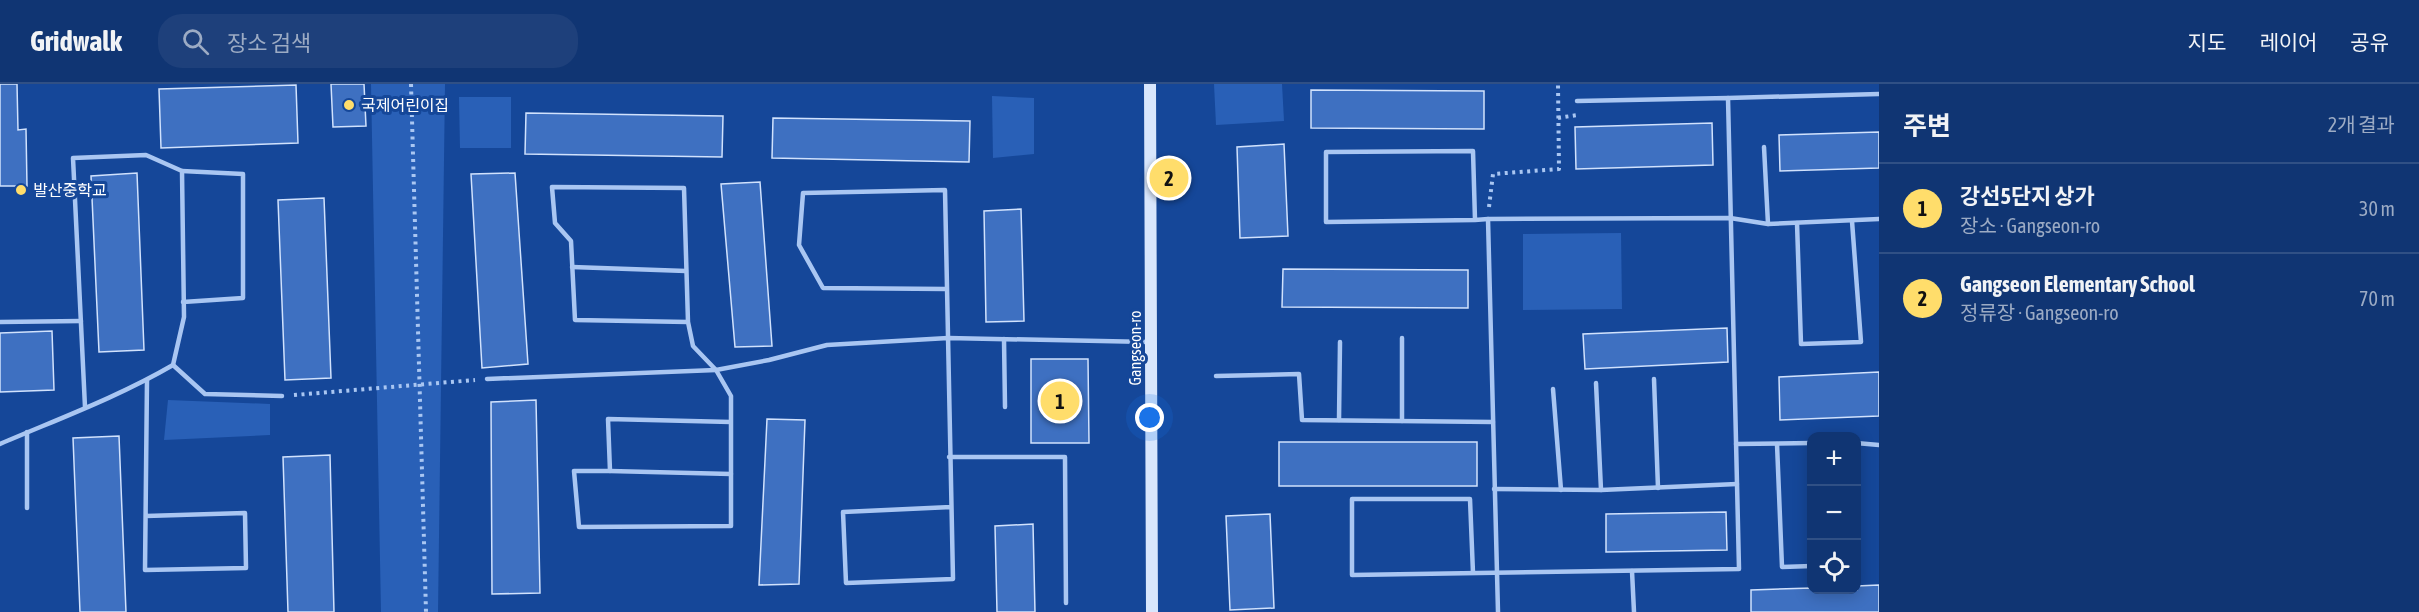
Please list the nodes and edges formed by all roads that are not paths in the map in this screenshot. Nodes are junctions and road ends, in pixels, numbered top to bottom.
1 (1150, 84) edge
2 (1879, 94) edge
3 (1728, 98) junction
4 (1577, 100) dead end
5 (1764, 147) dead end
6 (182, 171) junction
7 (1731, 218) junction
8 (1488, 219) junction
9 (1879, 219) edge
10 (1476, 220) junction
11 (1852, 221) junction
12 (1797, 223) junction
13 (1768, 224) junction
14 (572, 267) junction
15 (686, 271) junction
16 (945, 289) junction
17 (183, 302) junction
18 (81, 321) junction
19 (0, 322) edge
20 (688, 322) junction
21 (948, 338) junction
22 (1402, 338) dead end
23 (1004, 339) junction
24 (1151, 342) junction
25 (1340, 342) dead end
26 (173, 365) junction
27 (716, 370) junction
28 (1216, 376) dead end
29 (487, 379) road end
30 (1654, 379) dead end
31 (147, 380) junction
32 (1596, 383) dead end
33 (1553, 389) dead end
34 (282, 396) road end
35 (85, 407) junction
36 (1005, 407) dead end
37 (1340, 420) junction
38 (1402, 421) junction
39 (1493, 422) junction
40 (731, 423) junction
41 (27, 432) junction
42 (1807, 443) edge
43 (0, 444) edge
44 (1736, 444) junction
45 (1777, 444) junction
46 (1861, 444) edge
47 (1879, 445) edge
48 (949, 458) junction
49 (610, 471) junction
50 (731, 474) junction
51 (1737, 484) junction
52 (1658, 488) junction
53 (1494, 489) junction
54 (1561, 489) junction
55 (1601, 490) junction
56 (951, 507) junction
57 (27, 508) dead end
58 (146, 516) junction
59 (1807, 566) edge
60 (1632, 571) junction
61 (1497, 572) junction
62 (1473, 573) junction
63 (1066, 603) dead end
64 (1152, 612) edge
65 (1497, 612) edge
66 (1634, 612) edge

1 - 24 main road, Gangseon-ro
2 - 3 lane
3 - 4 lane
3 - 7 lane
5 - 13 lane
6 - 17 lane
6 - 17 lane
6 - 18 lane
7 - 8 lane
7 - 13 lane
7 - 44 lane
8 - 10 lane
8 - 39 lane
9 - 11 lane
10 - 10 lane
11 - 12 lane
11 - 12 lane
12 - 13 lane
14 - 15 lane
14 - 15 lane
14 - 20 lane
15 - 20 lane
16 - 16 lane
16 - 21 lane
17 - 26 lane
18 - 19 lane
18 - 35 lane
20 - 27 lane
21 - 23 lane
21 - 27 lane
21 - 48 lane
22 - 38 lane
23 - 24 lane
23 - 36 lane
24 - 64 main road, Gangseon-ro
25 - 37 lane
26 - 31 lane
26 - 34 lane
27 - 29 lane
27 - 40 lane
28 - 37 lane
30 - 52 lane
31 - 35 lane
31 - 58 lane
32 - 55 lane
33 - 54 lane
35 - 41 lane
37 - 38 lane
38 - 39 lane
39 - 53 lane
40 - 49 lane
40 - 50 lane
41 - 43 lane
41 - 57 lane
42 - 45 lane
44 - 45 lane
44 - 51 lane
45 - 59 lane
46 - 47 lane
48 - 56 lane
48 - 63 lane
49 - 50 lane
49 - 50 lane
51 - 52 lane
51 - 60 lane
52 - 55 lane
53 - 54 lane
53 - 61 lane
54 - 55 lane
56 - 56 lane
58 - 58 lane
60 - 61 lane
60 - 66 lane
61 - 62 lane
61 - 65 lane
62 - 62 lane

